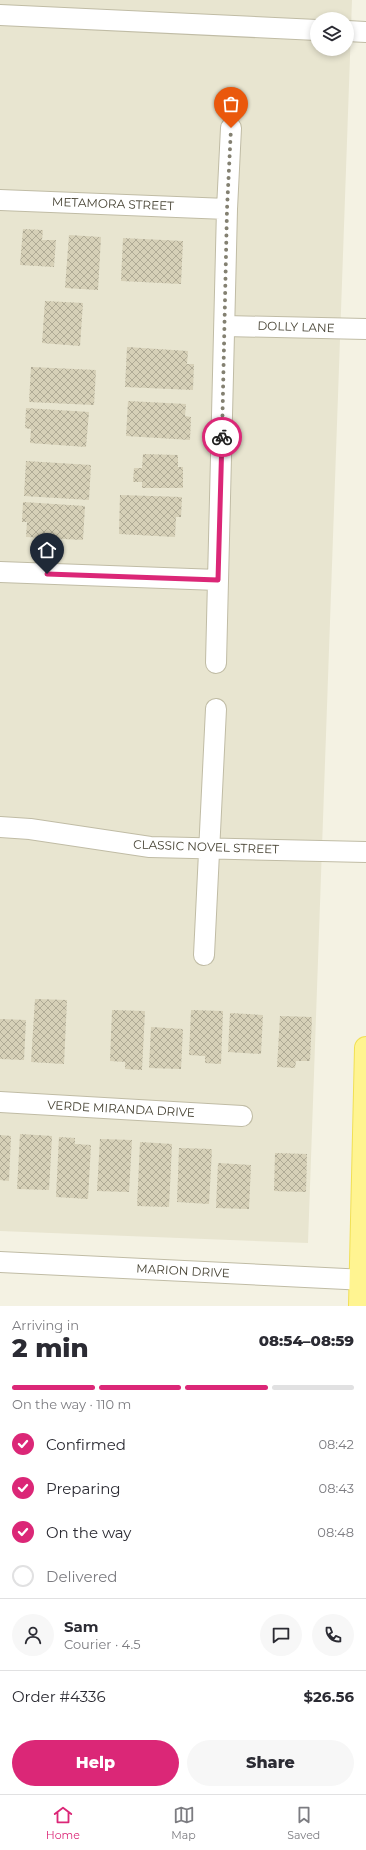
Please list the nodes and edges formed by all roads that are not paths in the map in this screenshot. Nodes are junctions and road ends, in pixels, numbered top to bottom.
1 (0, 15) edge
2 (310, 30) edge
3 (354, 31) edge
4 (366, 32) edge
5 (231, 128) dead end
6 (0, 200) edge
7 (227, 209) junction
8 (225, 326) junction
9 (366, 329) edge
10 (0, 572) edge
11 (218, 580) junction
12 (216, 663) dead end
13 (216, 710) dead end
14 (0, 827) edge
15 (209, 848) junction
16 (366, 852) edge
17 (204, 955) dead end
18 (366, 1048) edge
19 (366, 1079) edge
20 (0, 1102) edge
21 (242, 1116) dead end
22 (365, 1159) edge
23 (0, 1262) edge
24 (363, 1280) edge
25 (360, 1306) edge

1 - 2 street
3 - 4 street
5 - 7 street
6 - 7 street, METAMORA STREET
7 - 8 street
8 - 9 street, DOLLY LANE
8 - 11 street
10 - 11 street
11 - 12 street
13 - 15 street
14 - 15 street, CLASSIC NOVEL STREET
15 - 16 street, CLASSIC NOVEL STREET
15 - 17 street
18 - 19 main road
19 - 22 main road
20 - 21 street, VERDE MIRANDA DRIVE
22 - 24 main road
23 - 24 street, MARION DRIVE
24 - 25 main road

